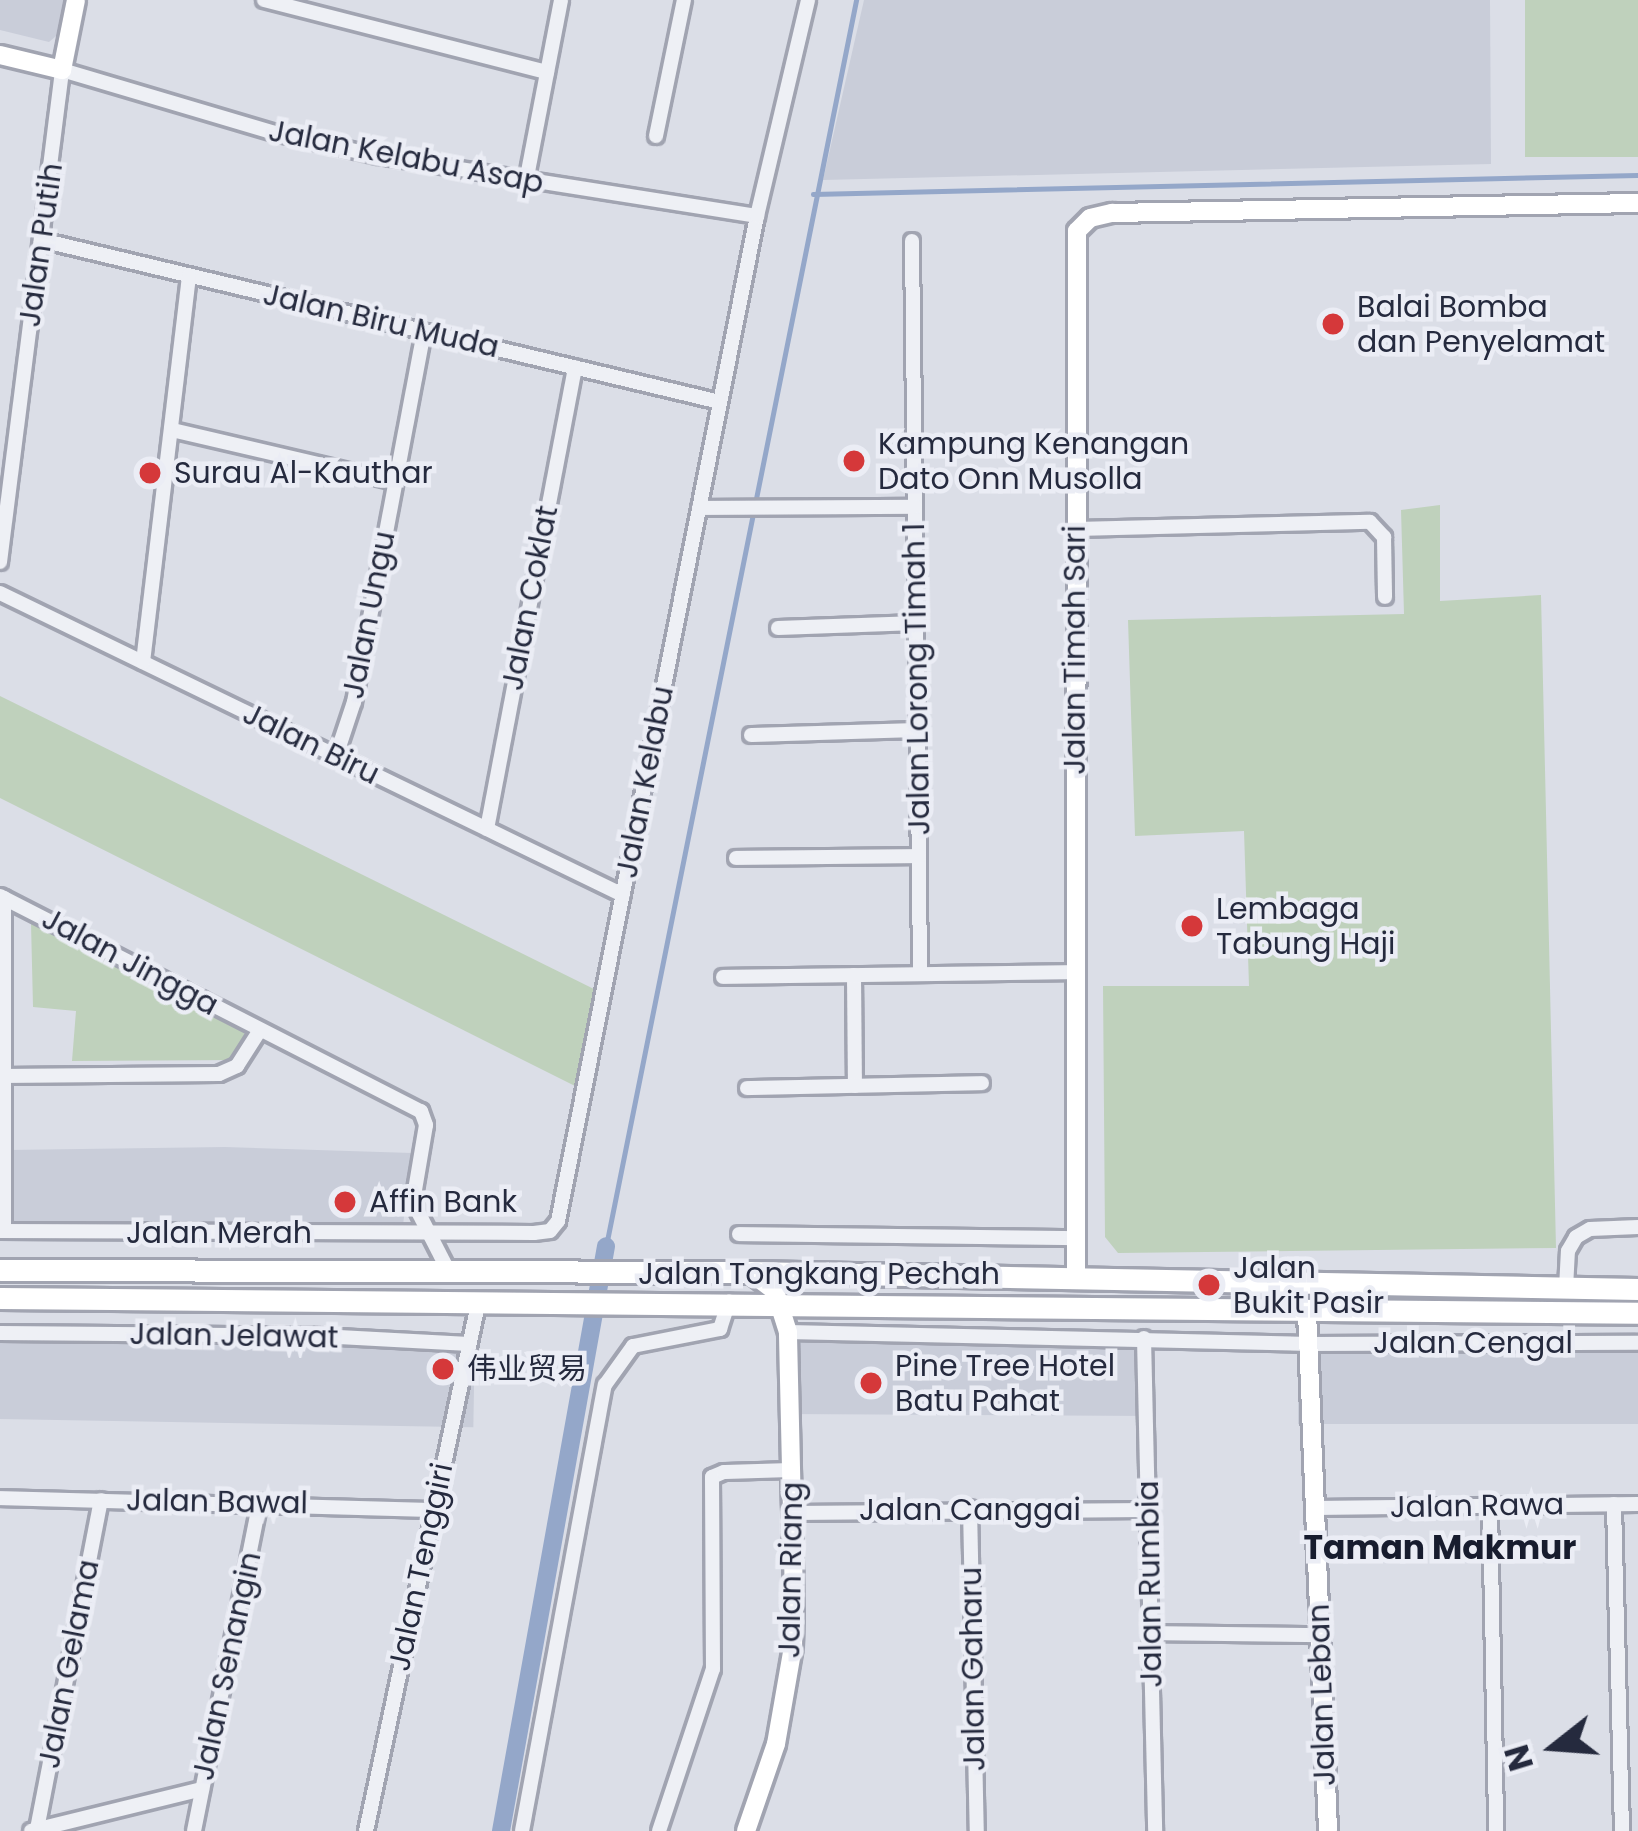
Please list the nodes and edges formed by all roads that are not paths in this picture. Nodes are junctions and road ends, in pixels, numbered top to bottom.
1 (76, 0) edge
2 (264, 0) edge
3 (561, 0) edge
4 (684, 0) edge
5 (808, 0) edge
6 (0, 55) edge
7 (62, 70) junction
8 (547, 72) junction
9 (656, 136) dead end
10 (526, 182) junction
11 (1638, 203) edge
12 (757, 217) junction
13 (41, 241) junction
14 (912, 241) dead end
15 (189, 276) junction
16 (424, 332) junction
17 (575, 368) junction
18 (720, 402) junction
19 (172, 430) junction
20 (395, 482) junction
21 (915, 507) junction
22 (699, 508) junction
23 (1076, 529) junction
24 (0, 562) edge
25 (0, 593) edge
26 (1385, 597) dead end
27 (916, 623) junction
28 (778, 628) dead end
29 (143, 662) junction
30 (918, 730) junction
31 (751, 735) dead end
32 (336, 756) junction
33 (487, 829) junction
34 (919, 856) junction
35 (736, 858) dead end
36 (622, 895) junction
37 (2, 897) edge
38 (1076, 972) junction
39 (920, 974) junction
40 (854, 975) junction
41 (722, 976) dead end
42 (260, 1030) junction
43 (1, 1076) edge
44 (982, 1083) dead end
45 (856, 1086) junction
46 (747, 1088) dead end
47 (1638, 1227) edge
48 (2, 1231) edge
49 (434, 1234) junction
50 (740, 1234) dead end
51 (1076, 1238) junction
52 (0, 1270) edge
53 (449, 1272) junction
54 (750, 1272) junction
55 (1076, 1276) junction
56 (1200, 1284) junction
57 (1566, 1288) junction
58 (1638, 1289) edge
59 (0, 1298) edge
60 (729, 1301) junction
61 (782, 1303) junction
62 (478, 1304) junction
63 (998, 1305) junction
64 (1148, 1307) junction
65 (1307, 1312) junction
66 (1638, 1313) edge
67 (788, 1332) junction
68 (0, 1333) edge
69 (1144, 1338) junction
70 (1638, 1343) edge
71 (469, 1344) junction
72 (1309, 1344) junction
73 (792, 1471) junction
74 (0, 1498) edge
75 (101, 1500) junction
76 (260, 1502) junction
77 (1614, 1504) junction
78 (1638, 1504) edge
79 (1490, 1506) junction
80 (970, 1508) junction
81 (1316, 1508) junction
82 (434, 1510) junction
83 (1148, 1510) junction
84 (793, 1513) junction
85 (1151, 1633) junction
86 (1318, 1635) junction
87 (202, 1790) junction
88 (34, 1830) edge
89 (194, 1831) edge
90 (366, 1831) edge
91 (522, 1831) edge
92 (659, 1831) edge
93 (746, 1831) edge
94 (976, 1831) edge
95 (1156, 1831) edge
96 (1328, 1831) edge
97 (1496, 1831) edge
98 (1622, 1831) edge

1 - 7 street
2 - 8 street
3 - 8 street
4 - 9 street
5 - 12 street, Jalan Kelabu
6 - 7 street
7 - 10 street, Jalan Kelabu Asap
7 - 13 street, Jalan Putih
8 - 10 street
10 - 12 street, Jalan Kelabu Asap
11 - 23 street, Jalan Timah Sari
12 - 18 street, Jalan Kelabu
13 - 15 street, Jalan Biru Muda
13 - 24 street, Jalan Putih
14 - 21 street, Jalan Lorong Timah 1
15 - 16 street, Jalan Biru Muda
15 - 19 street
16 - 17 street, Jalan Biru Muda
16 - 20 street, Jalan Ungu
17 - 18 street, Jalan Biru Muda
17 - 33 street, Jalan Coklat
18 - 22 street, Jalan Kelabu
19 - 20 street
19 - 29 street
20 - 32 street, Jalan Ungu
21 - 22 street
21 - 27 street, Jalan Lorong Timah 1
22 - 36 street, Jalan Kelabu
23 - 26 street
23 - 38 street, Jalan Timah Sari
25 - 29 street, Jalan Biru
27 - 28 street
27 - 30 street, Jalan Lorong Timah 1
29 - 32 street, Jalan Biru
30 - 31 street
30 - 34 street, Jalan Lorong Timah 1
32 - 33 street, Jalan Biru
33 - 36 street, Jalan Biru
34 - 35 street
34 - 39 street, Jalan Lorong Timah 1
36 - 49 street, Jalan Kelabu
37 - 42 street, Jalan Jingga
37 - 43 street
38 - 39 street
38 - 51 street, Jalan Timah Sari
39 - 40 street
40 - 41 street
40 - 45 street
42 - 43 street
42 - 49 street, Jalan Jingga
43 - 48 street
44 - 45 street
45 - 46 street
47 - 57 street
48 - 49 street, Jalan Merah
49 - 53 street
50 - 51 street
51 - 55 street, Jalan Timah Sari
52 - 53 main road, Jalan Tongkang Pechah
53 - 54 main road, Jalan Tongkang Pechah
54 - 55 main road, Jalan Tongkang Pechah
54 - 61 street
55 - 56 main road, Jalan Tongkang Pechah
55 - 63 main road
55 - 64 main road
56 - 57 main road, Jalan Tongkang Pechah
56 - 65 main road
57 - 58 main road, Jalan Tongkang Pechah
59 - 62 main road, Jalan Tongkang Pechah
60 - 61 main road, Jalan Tongkang Pechah
60 - 62 main road, Jalan Tongkang Pechah
60 - 91 street
61 - 63 main road, Jalan Tongkang Pechah
61 - 67 street, Jalan Riang
62 - 71 street, Jalan Tenggiri
63 - 64 main road, Jalan Tongkang Pechah
64 - 65 main road, Jalan Tongkang Pechah
65 - 66 main road, Jalan Tongkang Pechah
65 - 72 street, Jalan Leban
67 - 69 street, Jalan Cengal
67 - 73 street, Jalan Riang
68 - 71 street, Jalan Jelawat
69 - 72 street, Jalan Cengal
69 - 83 street, Jalan Rumbia
70 - 72 street, Jalan Cengal
71 - 82 street, Jalan Tenggiri
72 - 81 street, Jalan Leban
73 - 84 street, Jalan Riang
73 - 92 street
74 - 75 street, Jalan Bawal
75 - 76 street, Jalan Bawal
75 - 88 street, Jalan Gelama
76 - 82 street, Jalan Bawal
76 - 87 street, Jalan Senangin
77 - 78 street, Jalan Rawa
77 - 79 street, Jalan Rawa
77 - 98 street
79 - 81 street, Jalan Rawa
79 - 97 street
80 - 83 street, Jalan Canggai
80 - 84 street, Jalan Canggai
80 - 94 street, Jalan Gaharu
81 - 86 street, Jalan Leban
82 - 90 street, Jalan Tenggiri
83 - 85 street, Jalan Rumbia
84 - 93 street, Jalan Riang
85 - 86 street
85 - 95 street, Jalan Rumbia
86 - 96 street, Jalan Leban
87 - 88 street
87 - 89 street, Jalan Senangin

